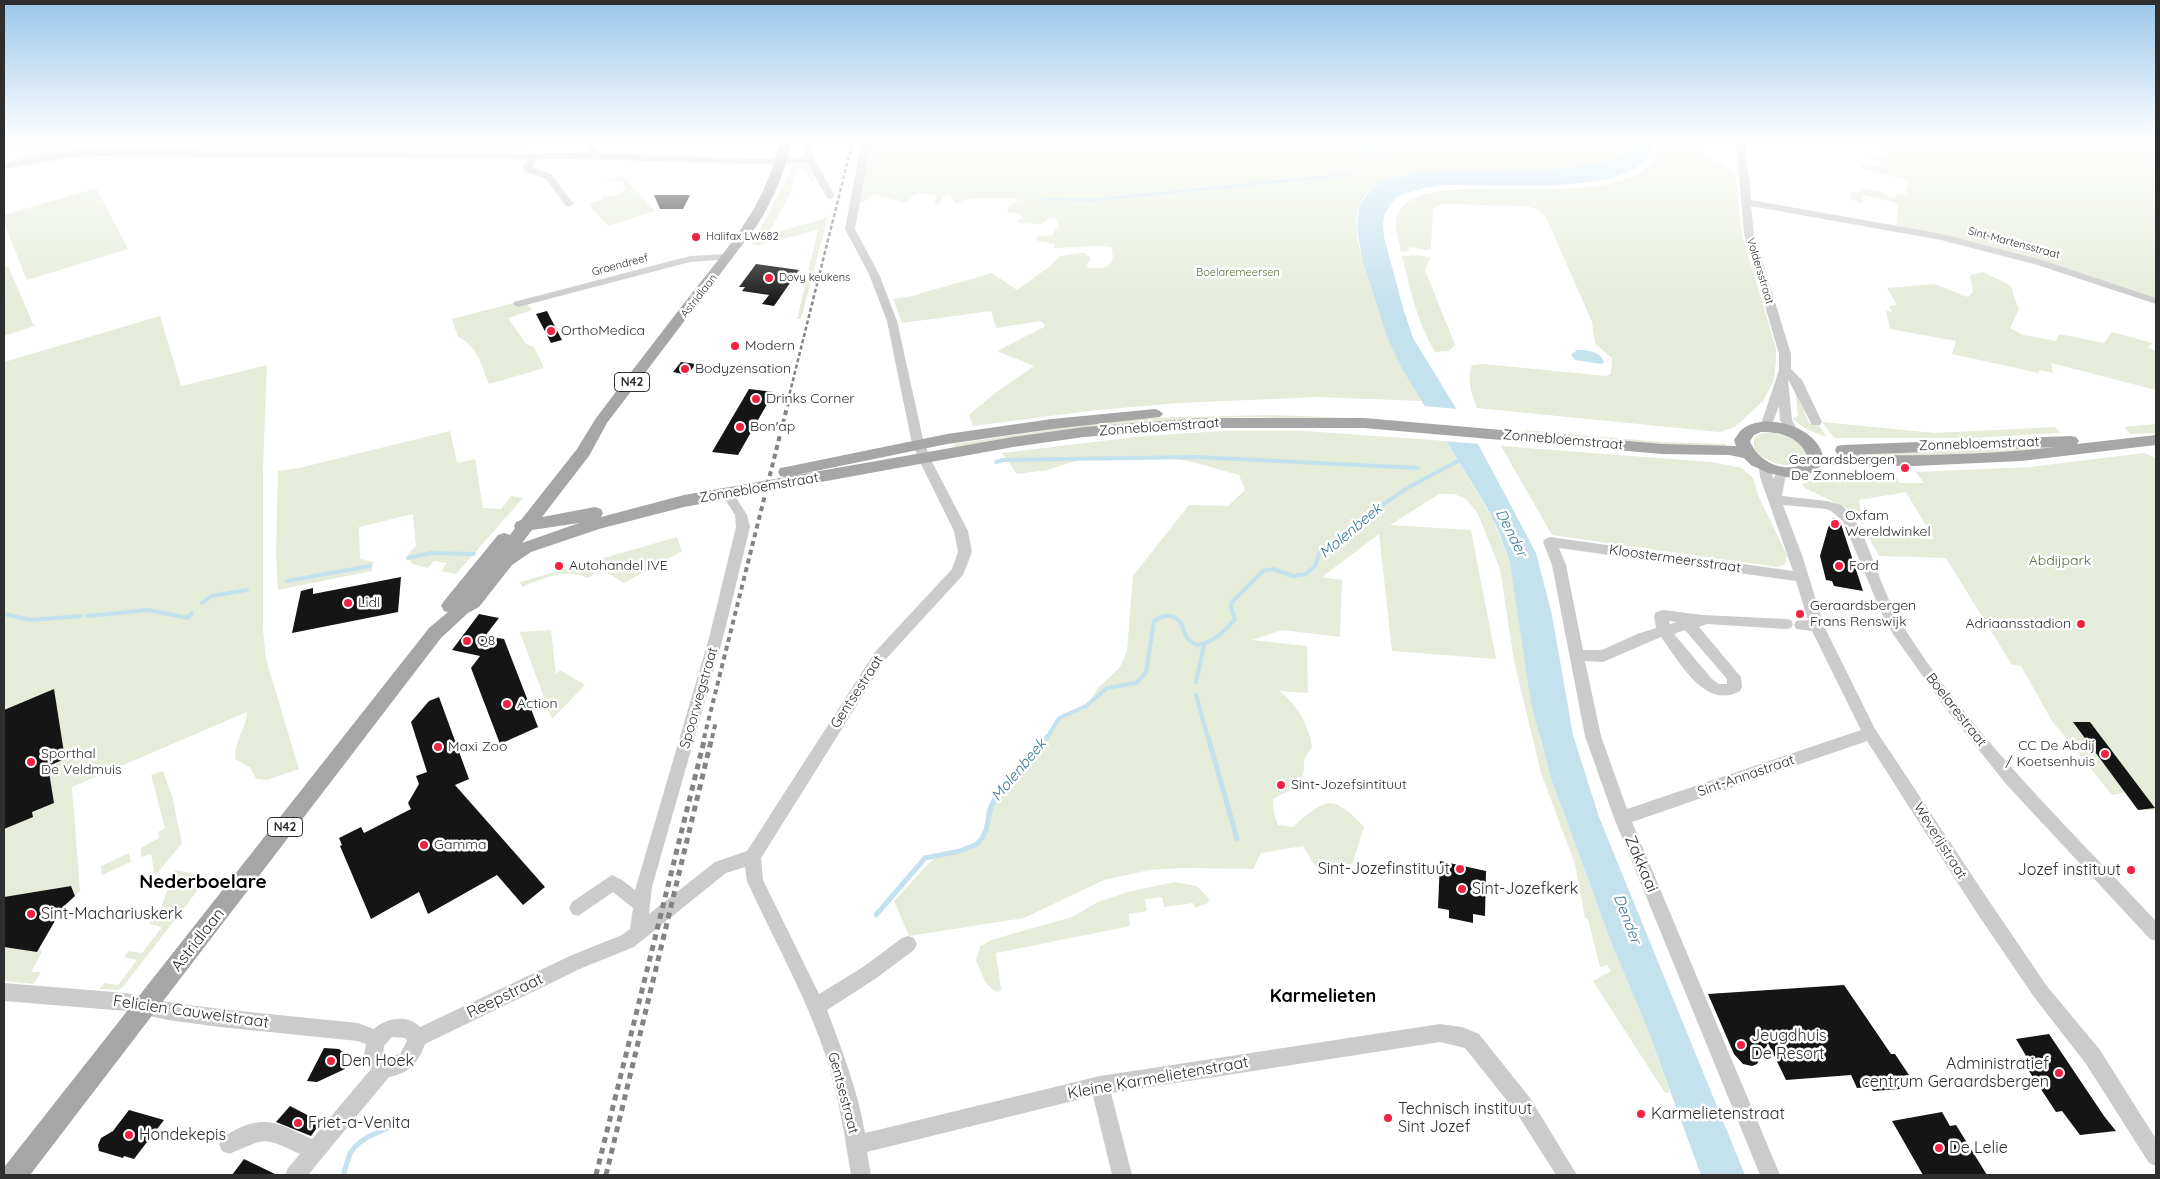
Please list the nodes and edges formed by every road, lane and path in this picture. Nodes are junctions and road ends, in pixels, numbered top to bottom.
1 (562, 195) edge
2 (769, 195) edge
3 (855, 195) edge
4 (1744, 195) edge
5 (1744, 202) junction
6 (569, 204) dead end
7 (728, 257) junction
8 (2156, 302) edge
9 (518, 304) dead end
10 (1784, 375) junction
11 (1389, 420) junction
12 (601, 421) junction
13 (1816, 422) dead end
14 (1766, 426) junction
15 (1793, 433) junction
16 (2152, 441) edge
17 (919, 444) junction
18 (1810, 444) junction
19 (2072, 446) junction
20 (1745, 447) junction
21 (925, 460) junction
22 (1816, 462) junction
23 (1765, 466) junction
24 (1783, 472) junction
25 (555, 488) junction
26 (727, 493) junction
27 (1775, 500) junction
28 (593, 513) junction
29 (525, 526) junction
30 (578, 530) junction
31 (1550, 542) joint
32 (1801, 577) junction
33 (462, 609) junction
34 (1707, 619) junction
35 (1689, 624) junction
36 (1786, 624) dead end
37 (435, 632) junction
38 (1664, 632) junction
39 (1578, 655) junction
40 (1870, 733) junction
41 (1622, 818) junction
42 (753, 857) junction
43 (642, 904) junction
44 (578, 908) dead end
45 (638, 932) junction
46 (2156, 934) edge
47 (908, 944) dead end
48 (4, 992) edge
49 (147, 1006) junction
50 (816, 1006) junction
51 (417, 1038) junction
52 (378, 1039) junction
53 (384, 1068) junction
54 (1100, 1085) junction
55 (229, 1144) dead end
56 (856, 1145) junction
57 (315, 1151) junction
58 (2156, 1156) edge
59 (14, 1175) edge
60 (295, 1175) edge
61 (861, 1175) edge
62 (1122, 1175) edge
63 (1567, 1175) edge
64 (1770, 1175) edge

1 - 6 street
2 - 7 main road, Astridlaan / N42
3 - 17 street, Gentsestraat
4 - 5 street, Voldersstraat
5 - 8 street, Sint-Martensstraat
5 - 10 street, Voldersstraat
7 - 9 street, Groendreef
7 - 12 main road, Astridlaan / N42
10 - 13 street
10 - 14 street, Voldersstraat
10 - 15 street, Voldersstraat
11 - 17 main road, Zonnebloemstraat
11 - 20 main road, Zonnebloemstraat
11 - 21 main road, Zonnebloemstraat
12 - 25 main road, Astridlaan / N42
12 - 29 main road, Astridlaan / N42
14 - 15 main road, Zonnebloemstraat
14 - 20 main road
15 - 18 main road, Zonnebloemstraat
16 - 19 main road, Zonnebloemstraat
17 - 21 street, Gentsestraat
17 - 28 main road, Zonnebloemstraat
18 - 19 main road, Zonnebloemstraat
18 - 22 main road
19 - 22 main road, Zonnebloemstraat
20 - 23 main road, Zonnebloemstraat
21 - 26 main road, Zonnebloemstraat
21 - 42 street, Gentsestraat
22 - 24 main road, Zonnebloemstraat
23 - 24 main road, Zonnebloemstraat
23 - 27 street, Weverijstraat
24 - 27 street
25 - 28 main road
25 - 29 main road, Astridlaan / N42
26 - 30 main road, Zonnebloemstraat
26 - 43 street, Spoorwegstraat
27 - 32 street, Weverijstraat
27 - 46 street, Boelarestraat
28 - 29 main road
29 - 30 main road
29 - 33 main road, Astridlaan / N42
29 - 37 main road, Astridlaan / N42
30 - 33 main road
31 - 32 street, Kloostermeersstraat
31 - 39 street, Zakkaai
32 - 40 street, Weverijstraat
33 - 37 main road, Astridlaan / N42
34 - 35 street
34 - 36 street
34 - 38 street
35 - 38 street
35 - 38 street
37 - 49 main road, Astridlaan / N42
38 - 39 street
39 - 41 street, Zakkaai
40 - 41 street, Sint-Annastraat
40 - 58 street, Weverijstraat
41 - 64 street, Zakkaai
42 - 45 street, Reepstraat
42 - 50 street, Gentsestraat
43 - 44 street
43 - 45 street, Spoorwegstraat
45 - 51 street, Reepstraat
47 - 50 street
48 - 49 street, Felicien Cauwelstraat
49 - 52 street, Felicien Cauwelstraat
49 - 59 main road, Astridlaan / N42
50 - 56 street, Gentsestraat
51 - 52 street
51 - 53 street
52 - 53 street
53 - 57 street
54 - 56 street, Kleine Karmelietenstraat
54 - 62 street
54 - 63 street, Kleine Karmelietenstraat
55 - 57 street
56 - 61 street, Gentsestraat
57 - 60 street

